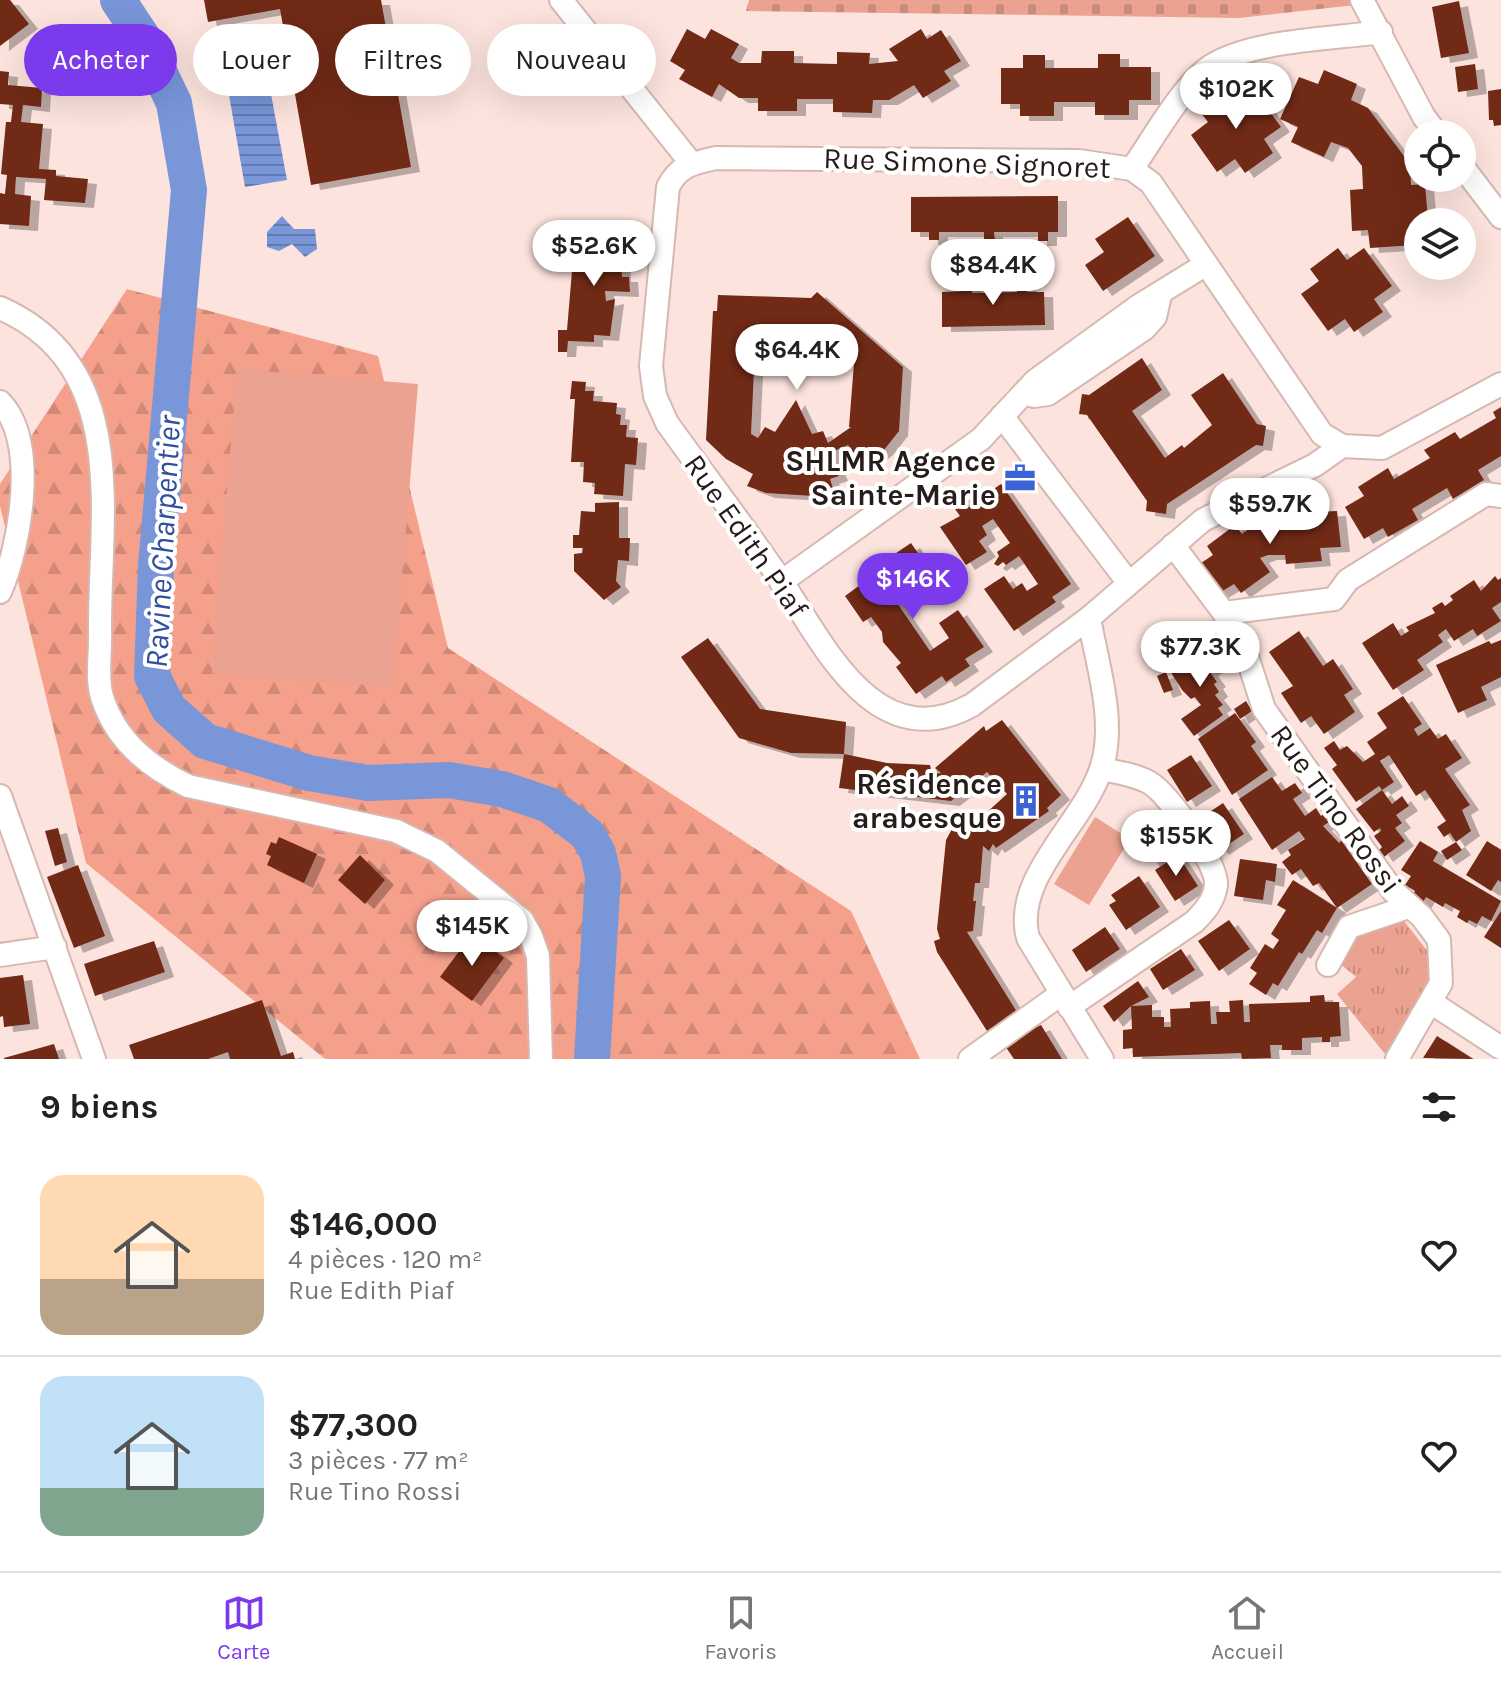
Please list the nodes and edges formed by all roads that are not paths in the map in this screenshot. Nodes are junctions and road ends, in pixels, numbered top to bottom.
1 (561, 0) edge
2 (1362, 0) edge
3 (1381, 32) junction
4 (1426, 120) edge
5 (691, 163) junction
6 (1132, 169) junction
7 (1476, 184) edge
8 (1501, 217) edge
9 (1205, 265) junction
10 (0, 308) edge
11 (1501, 384) edge
12 (0, 402) edge
13 (1002, 416) junction
14 (1342, 446) junction
15 (1501, 496) edge
16 (1173, 545) junction
17 (781, 582) junction
18 (1128, 582) junction
19 (0, 592) edge
20 (1224, 613) junction
21 (1089, 618) junction
22 (1101, 769) junction
23 (0, 798) edge
24 (1408, 907) junction
25 (55, 947) junction
26 (0, 955) edge
27 (1328, 965) dead end
28 (1065, 1000) junction
29 (1432, 1003) junction
30 (1501, 1048) edge
31 (94, 1059) edge
32 (541, 1059) edge
33 (970, 1059) edge
34 (1102, 1059) edge
35 (1397, 1059) edge

1 - 5 street
2 - 3 street
3 - 4 street
3 - 6 street
5 - 6 street, Rue Simone Signoret
5 - 17 street, Rue Edith Piaf
6 - 9 street, Rue Simone Signoret
7 - 8 street
9 - 13 street
9 - 14 street, Rue Simone Signoret
10 - 32 street
11 - 14 street
12 - 19 street
13 - 17 street
13 - 18 street
14 - 16 street, Rue Edith Piaf
15 - 20 street
16 - 18 street, Rue Edith Piaf
16 - 20 street, Rue Tino Rossi
17 - 21 street, Rue Edith Piaf
18 - 21 street, Rue Edith Piaf
20 - 24 street, Rue Tino Rossi
21 - 22 street
22 - 28 street
22 - 28 street
23 - 25 street
24 - 27 street, Rue Tino Rossi
24 - 29 street, Rue Tino Rossi
25 - 26 street
25 - 31 street
28 - 33 street
28 - 34 street
29 - 30 street
29 - 35 street, Rue Tino Rossi

